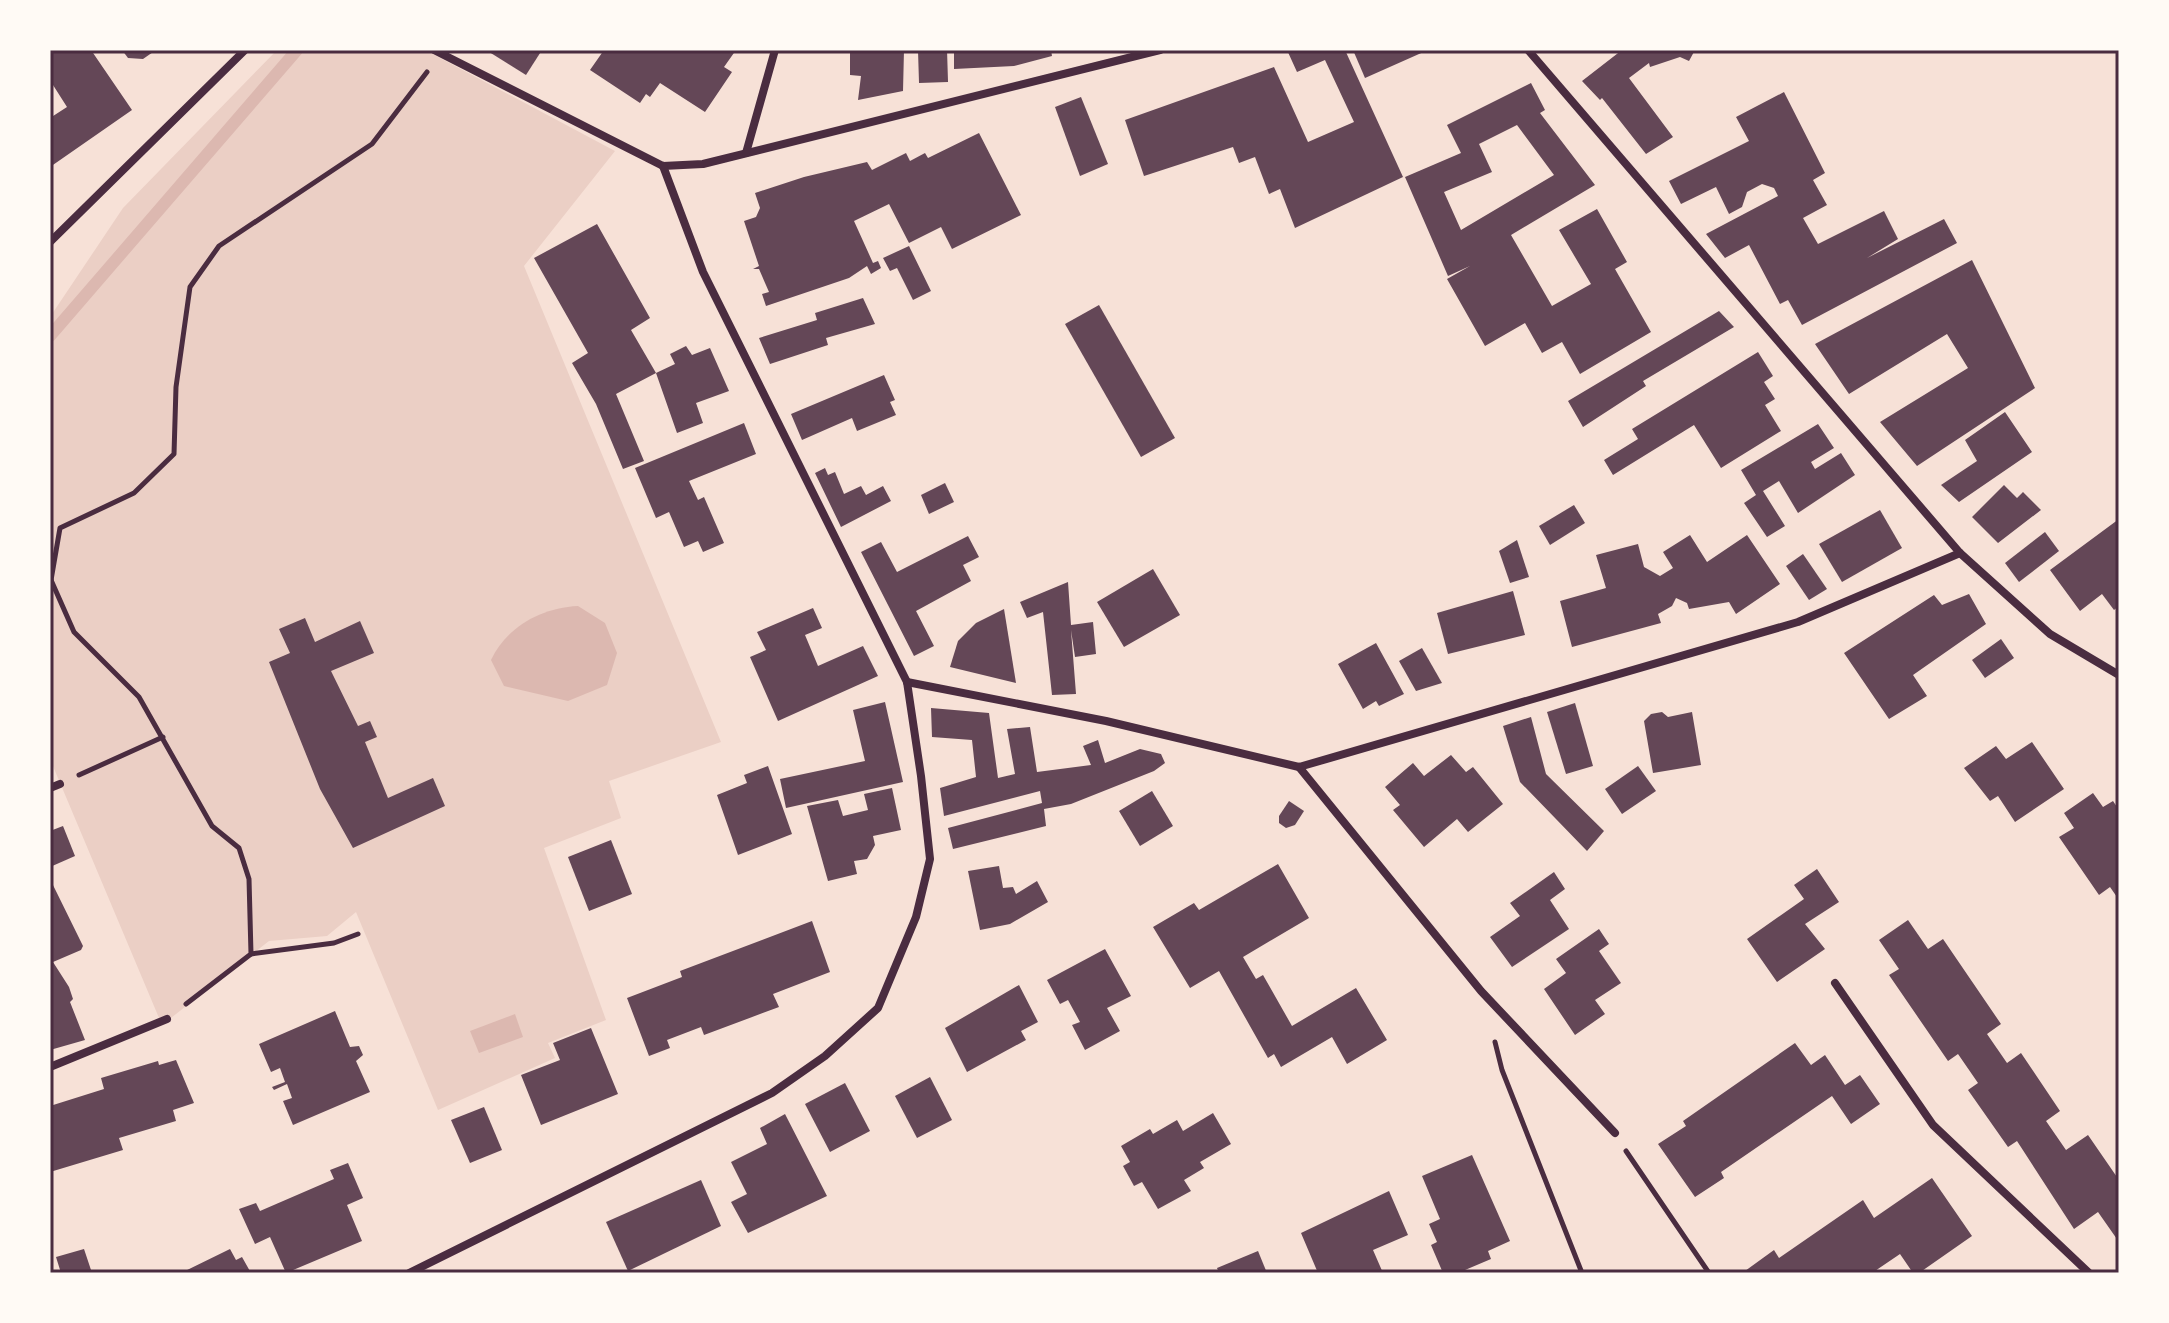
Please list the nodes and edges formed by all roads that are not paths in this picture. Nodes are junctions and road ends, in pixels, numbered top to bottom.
1 (245, 50) edge
2 (775, 50) edge
3 (1160, 50) edge
4 (1528, 50) edge
5 (437, 52) edge
6 (746, 153) junction
7 (663, 166) junction
8 (50, 242) edge
9 (1960, 553) junction
10 (2119, 675) edge
11 (907, 682) junction
12 (1299, 767) junction
13 (60, 784) dead end
14 (50, 788) edge
15 (1835, 983) dead end
16 (167, 1019) road end
17 (50, 1067) edge
18 (1615, 1133) road end
19 (409, 1273) edge
20 (2089, 1273) edge

1 - 8 street
2 - 6 street
3 - 6 street
4 - 9 street
5 - 7 street
6 - 7 street
7 - 11 street
9 - 10 street
9 - 12 street
11 - 12 street
11 - 19 street
12 - 18 street
13 - 14 street
15 - 20 street
16 - 17 street

